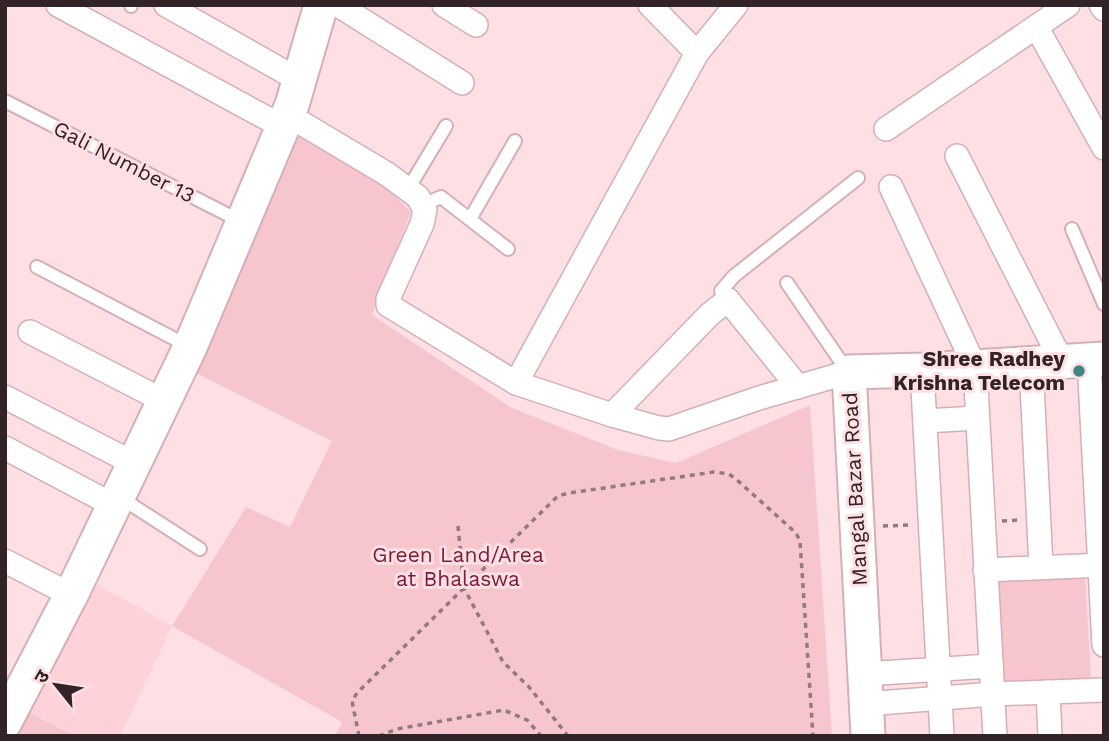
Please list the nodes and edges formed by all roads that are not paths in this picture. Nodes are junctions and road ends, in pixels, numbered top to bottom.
1 (58, 5) edge
2 (166, 5) edge
3 (321, 5) edge
4 (338, 5) edge
5 (444, 5) edge
6 (650, 5) edge
7 (736, 5) edge
8 (1068, 5) edge
9 (476, 25) dead end
10 (1037, 28) junction
11 (697, 53) junction
12 (299, 80) junction
13 (462, 83) dead end
14 (5, 101) edge
15 (285, 121) junction
16 (446, 126) dead end
17 (886, 129) dead end
18 (515, 141) dead end
19 (1104, 148) edge
20 (957, 156) dead end
21 (858, 178) dead end
22 (891, 187) dead end
23 (415, 197) junction
24 (470, 219) junction
25 (242, 222) junction
26 (1072, 229) dead end
27 (508, 249) dead end
28 (37, 267) dead end
29 (787, 283) dead end
30 (728, 300) junction
31 (1104, 304) edge
32 (30, 332) dead end
33 (190, 347) junction
34 (1072, 361) edge
35 (975, 367) junction
36 (922, 370) junction
37 (849, 372) junction
38 (516, 383) junction
39 (797, 387) junction
40 (5, 397) edge
41 (166, 402) junction
42 (612, 415) junction
43 (978, 418) junction
44 (1098, 418) edge
45 (925, 421) junction
46 (5, 448) edge
47 (135, 464) junction
48 (115, 500) junction
49 (200, 549) dead end
50 (5, 561) edge
51 (1101, 565) edge
52 (1041, 568) junction
53 (985, 570) junction
54 (71, 595) junction
55 (1104, 645) edge
56 (991, 666) junction
57 (938, 669) junction
58 (15, 679) edge
59 (1104, 690) edge
60 (1048, 692) junction
61 (993, 694) junction
62 (940, 698) junction
63 (866, 705) edge
64 (5, 722) edge
65 (942, 736) edge
66 (995, 736) edge
67 (1050, 736) edge

1 - 15 street
2 - 12 street
3 - 12 street
4 - 13 street
5 - 9 street
6 - 11 street
7 - 11 street
8 - 10 street
10 - 17 street
10 - 19 street
11 - 38 street
12 - 15 street
14 - 25 lane, Gali Number 13
15 - 23 street
15 - 25 street
16 - 23 lane
18 - 24 lane
20 - 34 street
21 - 30 lane
22 - 35 street
23 - 24 lane
23 - 38 street
24 - 27 lane
25 - 33 street
26 - 31 lane
28 - 33 lane
29 - 37 lane
30 - 39 street
30 - 42 street
32 - 41 street
33 - 41 street
34 - 35 street, Mangal Bazar Road
34 - 44 street
34 - 52 street
35 - 36 street, Mangal Bazar Road
35 - 43 street
36 - 37 street, Mangal Bazar Road
36 - 45 street
37 - 39 street
37 - 63 street, Mangal Bazar Road
38 - 42 street
39 - 42 street
40 - 47 street
41 - 47 street
43 - 45 street
43 - 53 street
44 - 51 street
45 - 57 street
46 - 48 street
47 - 48 street
48 - 49 lane
48 - 54 street
50 - 54 street
51 - 52 street
51 - 55 street
52 - 53 street
53 - 56 street
54 - 58 street
56 - 57 street
56 - 61 street
57 - 62 street
57 - 63 street
58 - 64 street
59 - 60 street
60 - 61 street
60 - 67 street
61 - 62 street
61 - 66 street
62 - 63 street
62 - 65 street

